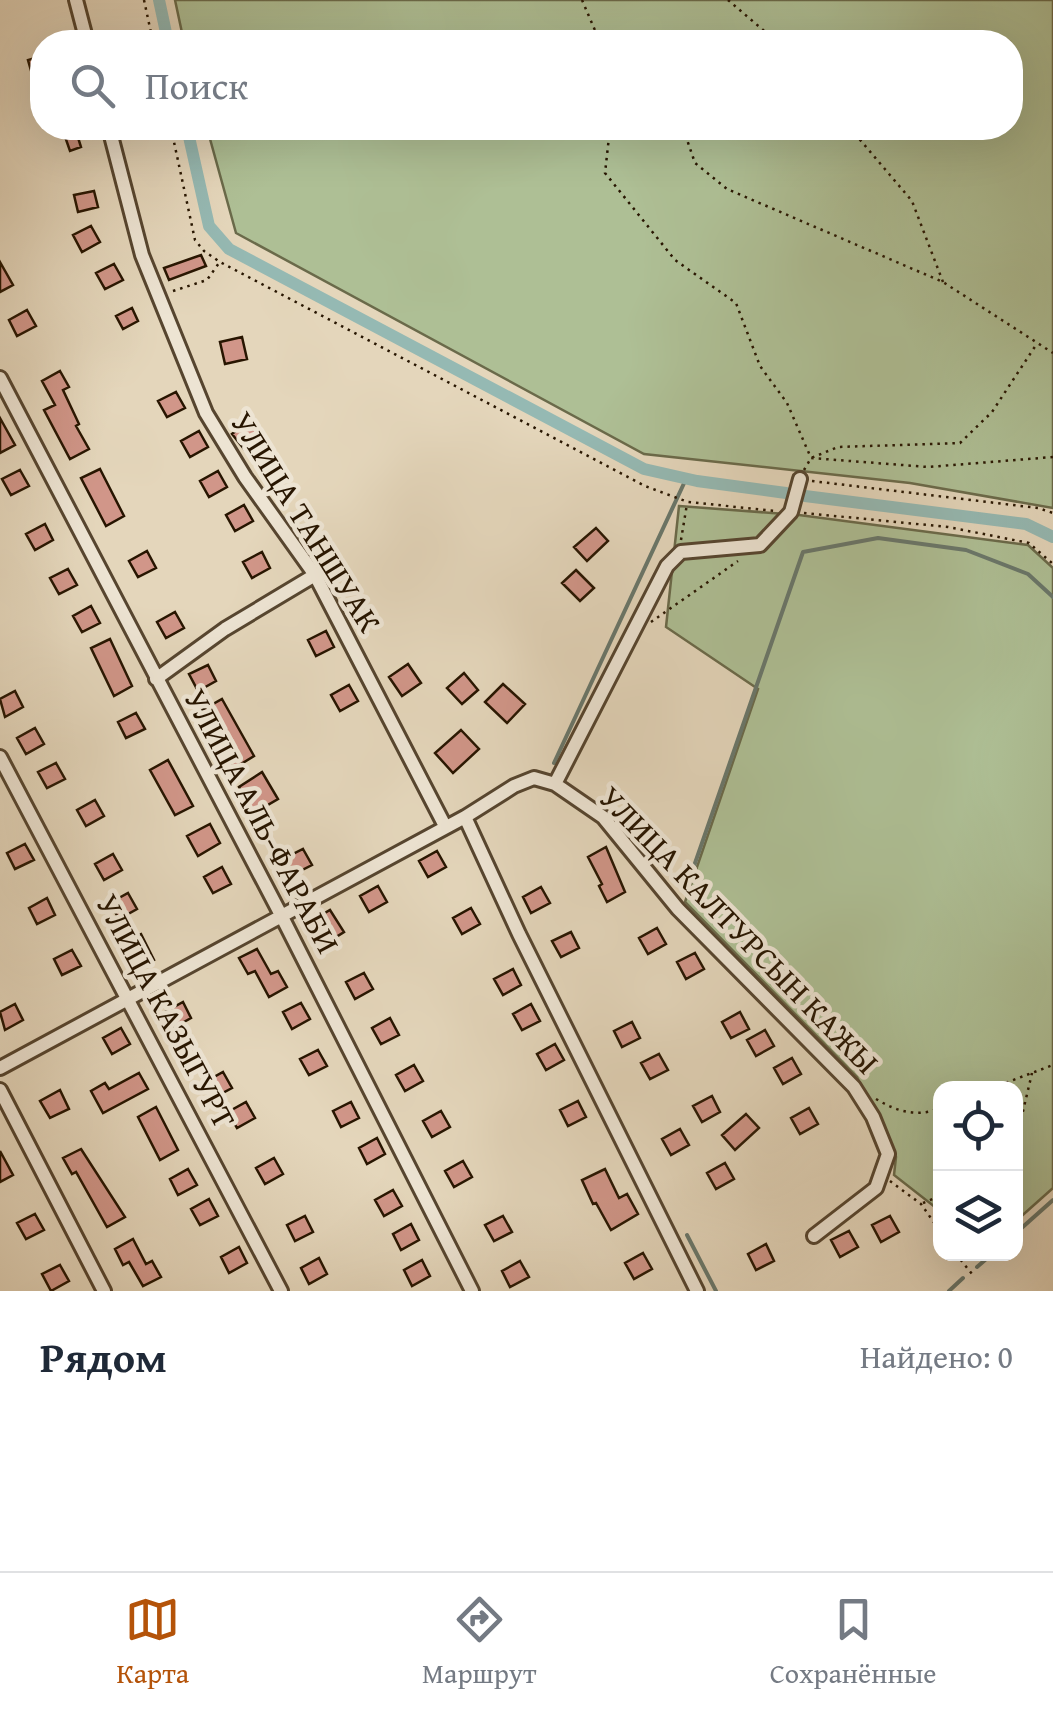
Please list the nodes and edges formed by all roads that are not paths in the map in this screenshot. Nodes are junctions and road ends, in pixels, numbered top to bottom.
1 (76, 0) edge
2 (84, 30) edge
3 (112, 140) edge
4 (0, 378) edge
5 (800, 479) road end
6 (314, 575) junction
7 (156, 679) junction
8 (0, 756) edge
9 (555, 784) junction
10 (465, 816) junction
11 (445, 826) junction
12 (281, 915) junction
13 (128, 998) junction
14 (0, 1068) edge
15 (0, 1090) edge
16 (814, 1236) dead end
17 (104, 1291) edge
18 (282, 1291) edge
19 (472, 1291) edge
20 (698, 1291) edge

1 - 2 street
3 - 6 street, УЛИЦА ТАНШУАК
4 - 7 street, УЛИЦА АЛЬ-ФАРАБИ
5 - 9 street
6 - 7 street
6 - 11 street, УЛИЦА ТАНШУАК
7 - 12 street, УЛИЦА АЛЬ-ФАРАБИ
8 - 13 street, УЛИЦА КАЗЫГУРТ
9 - 10 street, УЛИЦА КАЛТУРСЫН КАЖЫ
9 - 16 street, УЛИЦА КАЛТУРСЫН КАЖЫ
10 - 11 street, УЛИЦА КАЛТУРСЫН КАЖЫ
10 - 20 street
11 - 12 street, УЛИЦА КАЛТУРСЫН КАЖЫ
12 - 13 street, УЛИЦА КАЛТУРСЫН КАЖЫ
12 - 19 street, УЛИЦА АЛЬ-ФАРАБИ
13 - 14 street, УЛИЦА КАЛТУРСЫН КАЖЫ
13 - 18 street, УЛИЦА КАЗЫГУРТ
15 - 17 street

